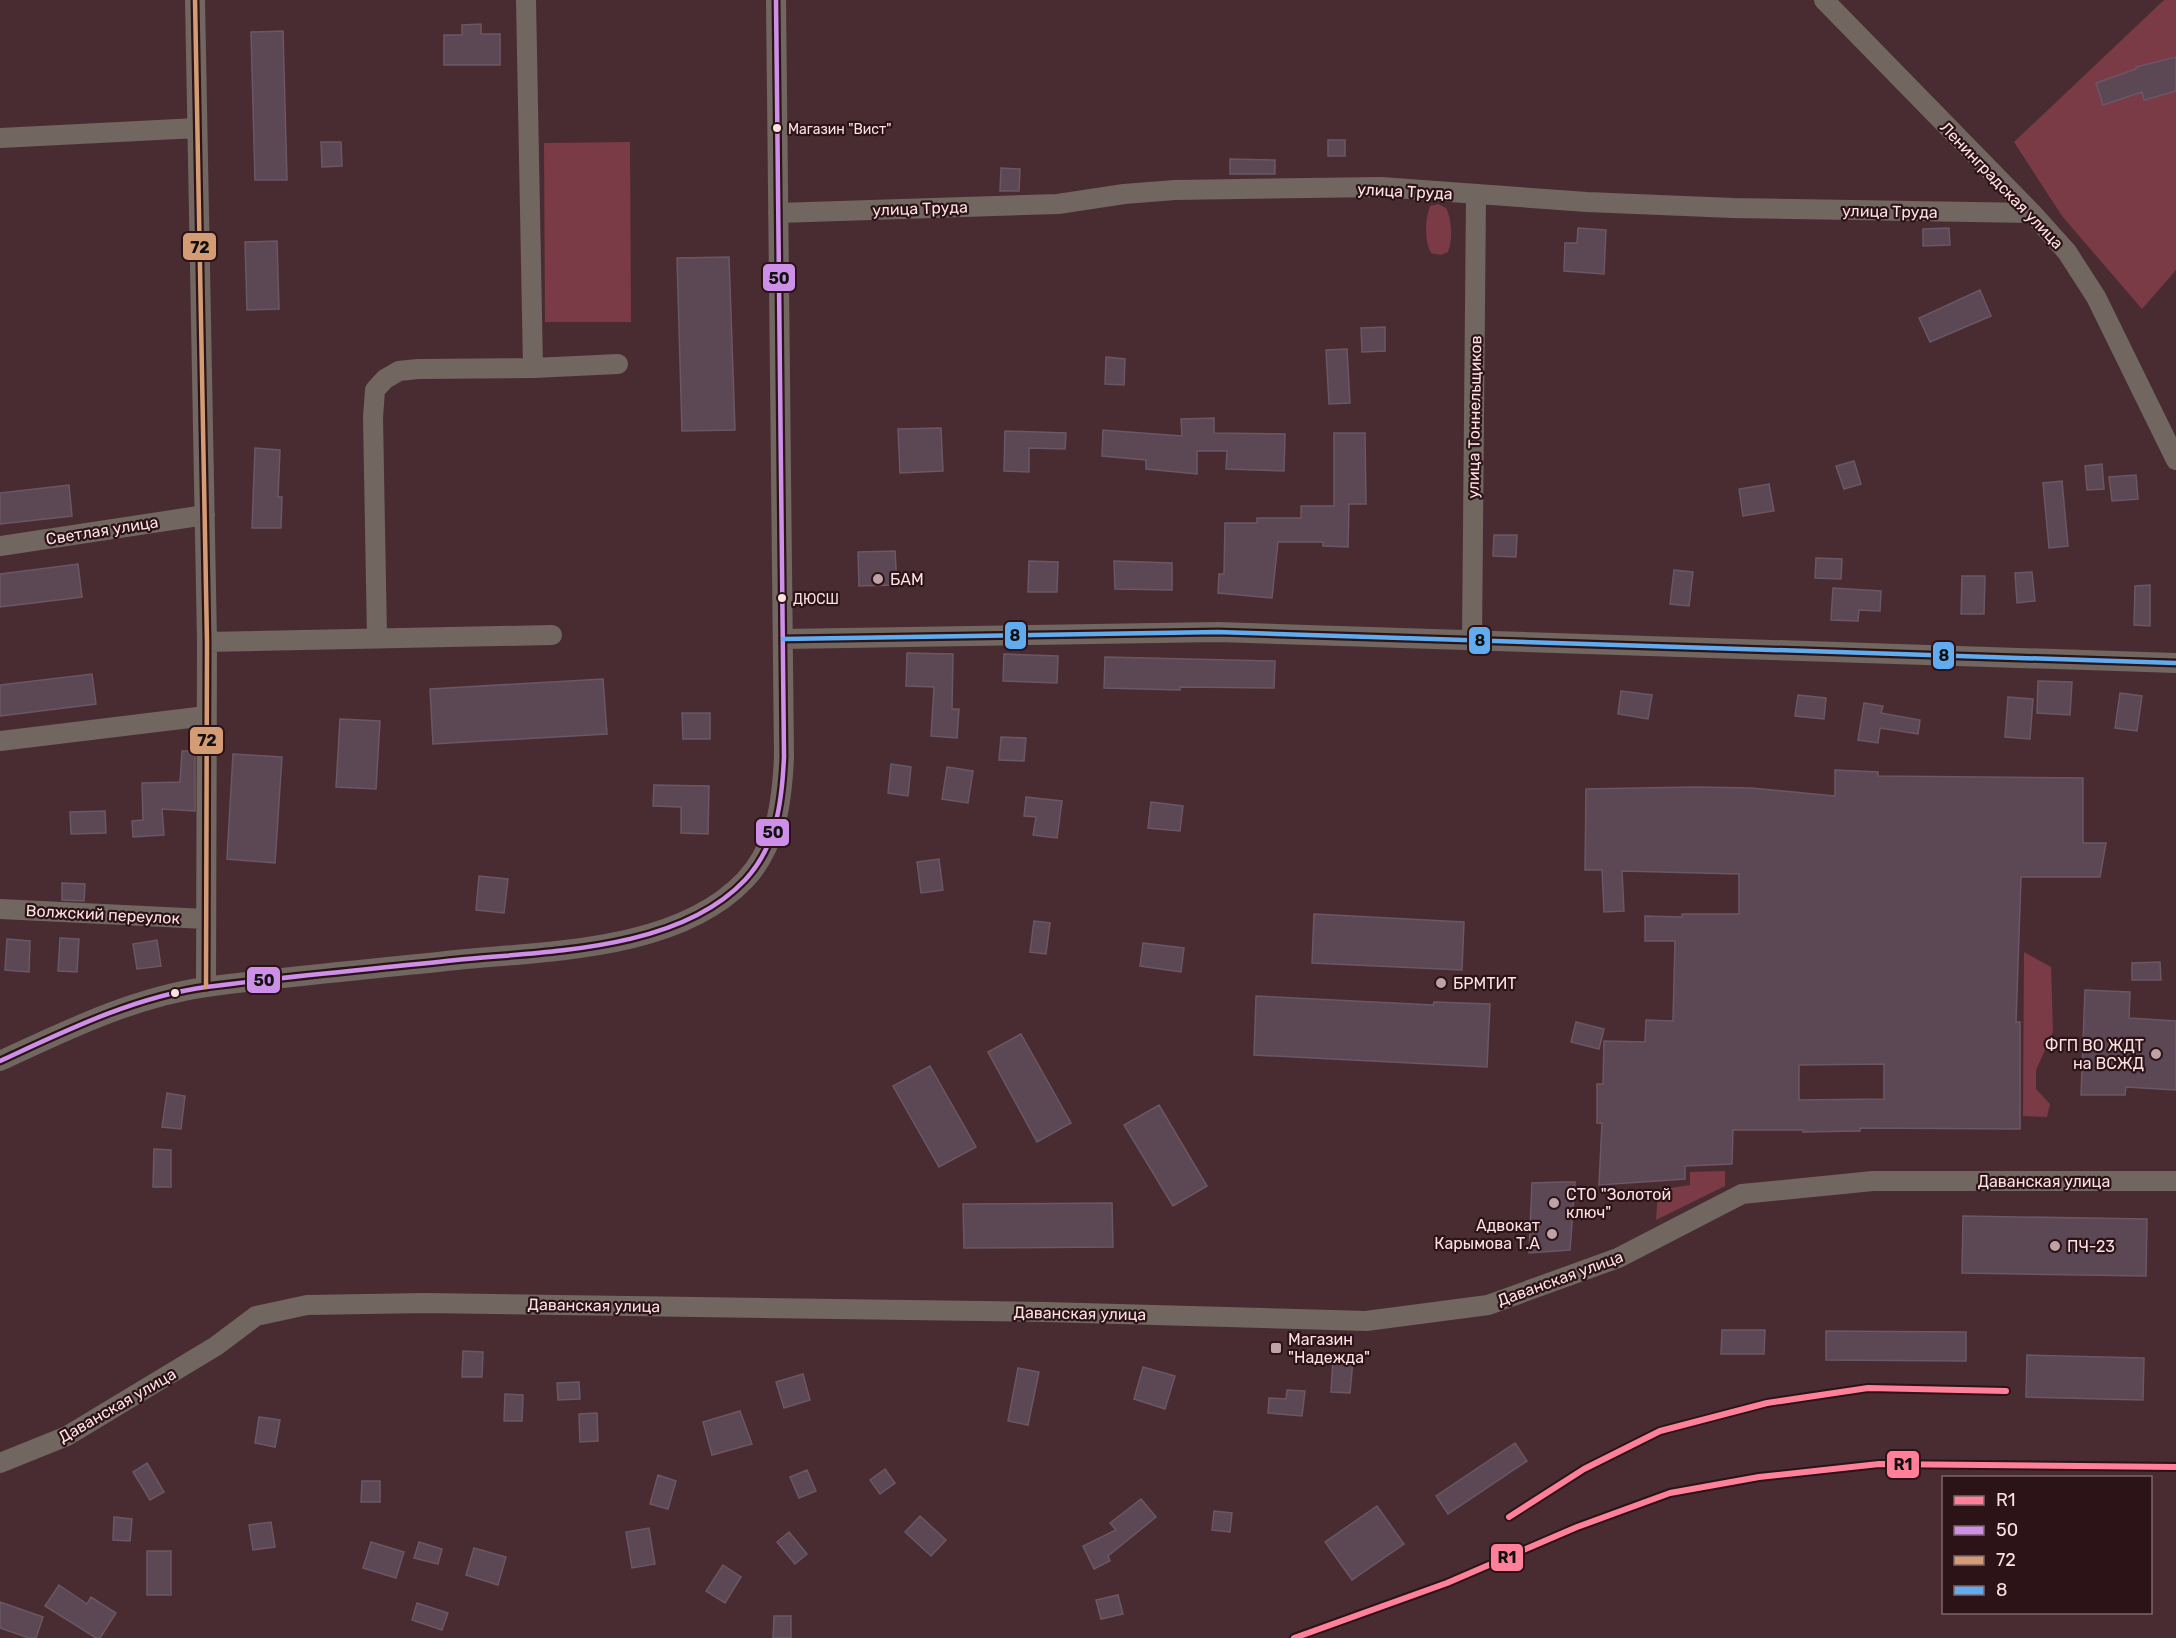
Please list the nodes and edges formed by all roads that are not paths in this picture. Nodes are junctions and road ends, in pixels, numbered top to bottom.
1 (195, 0) edge
2 (526, 0) edge
3 (776, 0) edge
4 (1824, 0) edge
5 (197, 128) junction
6 (0, 138) edge
7 (1476, 195) junction
8 (778, 213) junction
9 (2032, 213) junction
10 (618, 364) dead end
11 (533, 368) junction
12 (2176, 460) edge
13 (205, 514) junction
14 (0, 546) edge
15 (552, 635) dead end
16 (377, 638) junction
17 (783, 639) junction
18 (1472, 640) junction
19 (207, 642) junction
20 (2176, 663) edge
21 (206, 716) junction
22 (0, 741) edge
23 (0, 909) edge
24 (206, 919) junction
25 (206, 987) junction
26 (0, 1061) edge
27 (2176, 1181) edge
28 (0, 1463) edge

1 - 5 street
2 - 11 street
3 - 8 street
4 - 9 street, Ленинградская улица
5 - 6 street
5 - 13 street
7 - 8 street, улица Труда
7 - 9 street, улица Труда
7 - 18 street, улица Тоннельщиков
8 - 17 street
9 - 12 street, Ленинградская улица
10 - 11 street
11 - 16 street
13 - 14 street, Светлая улица
13 - 19 street
15 - 16 street
16 - 19 street
17 - 18 street
17 - 25 street
18 - 20 street
19 - 21 street
21 - 22 street
21 - 24 street
23 - 24 street, Волжский переулок
24 - 25 street
25 - 26 street
27 - 28 street, Даванская улица

